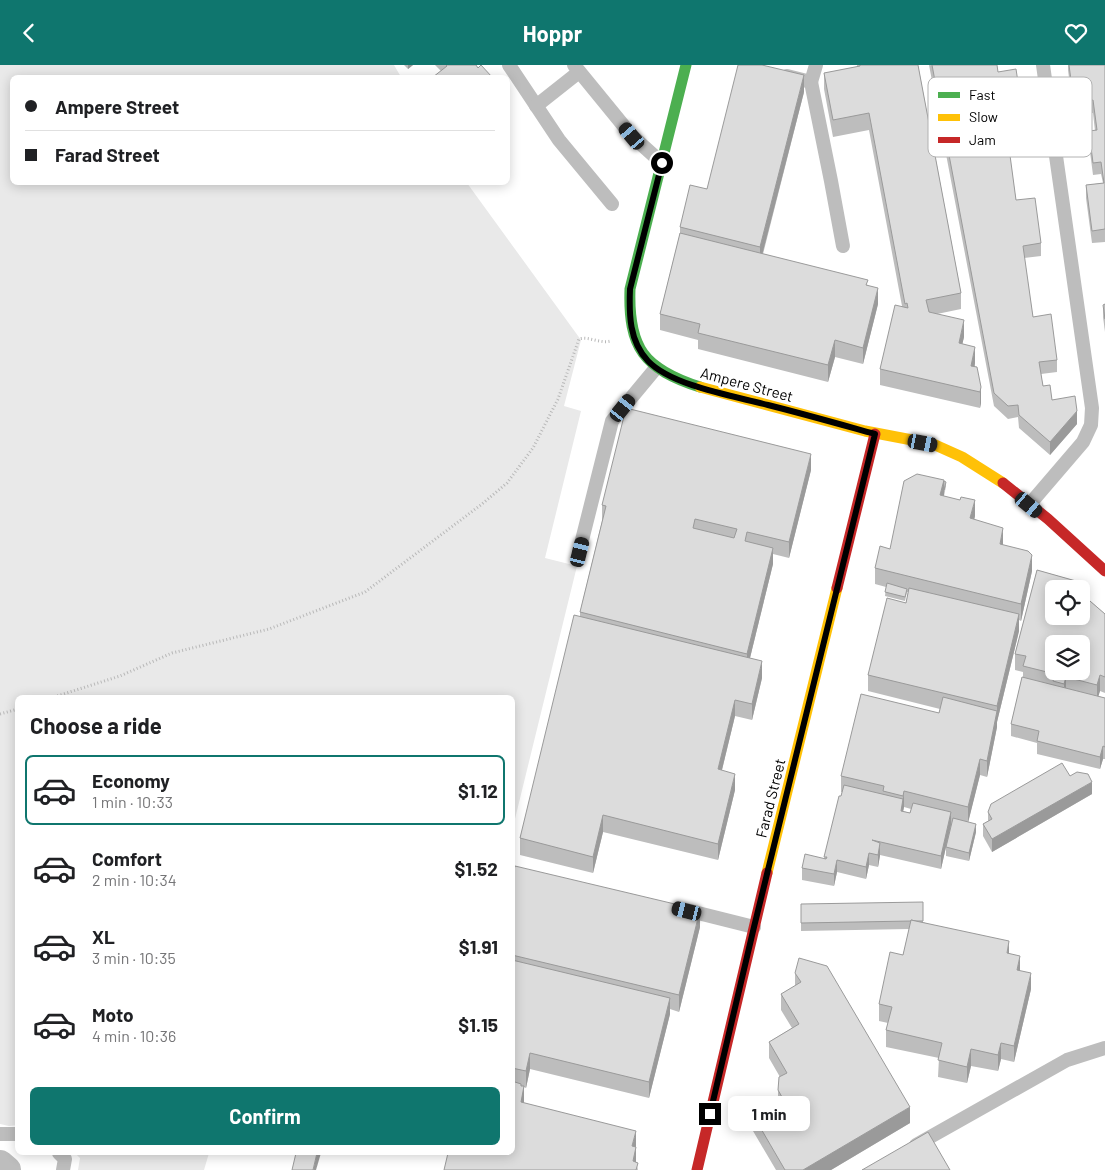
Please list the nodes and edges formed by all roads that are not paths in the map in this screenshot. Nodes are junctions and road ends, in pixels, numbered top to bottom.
1 (509, 65) edge
2 (686, 65) edge
3 (816, 65) edge
4 (577, 69) edge
5 (771, 72) edge
6 (811, 82) junction
7 (536, 106) junction
8 (1056, 157) edge
9 (662, 163) junction
10 (612, 204) dead end
11 (843, 246) dead end
12 (656, 368) junction
13 (875, 434) junction
14 (1029, 505) junction
15 (580, 552) dead end
16 (1105, 571) edge
17 (672, 907) edge
18 (754, 927) junction
19 (1105, 1048) edge
20 (0, 1134) edge
21 (15, 1134) edge
22 (906, 1151) edge
23 (61, 1155) edge
24 (0, 1164) edge
25 (7, 1170) edge
26 (63, 1170) edge
27 (697, 1170) edge

1 - 7 lane
2 - 9 street, Ampere Street
3 - 6 lane
4 - 7 lane
4 - 9 lane
5 - 6 lane
6 - 11 lane
7 - 10 lane
8 - 14 lane
9 - 12 street, Ampere Street
12 - 13 street, Ampere Street
12 - 15 lane
13 - 14 street, Ampere Street
13 - 18 street, Farad Street
14 - 16 street, Ampere Street
17 - 18 lane
18 - 27 street, Farad Street
19 - 22 lane
20 - 21 lane
23 - 26 lane
24 - 25 street

